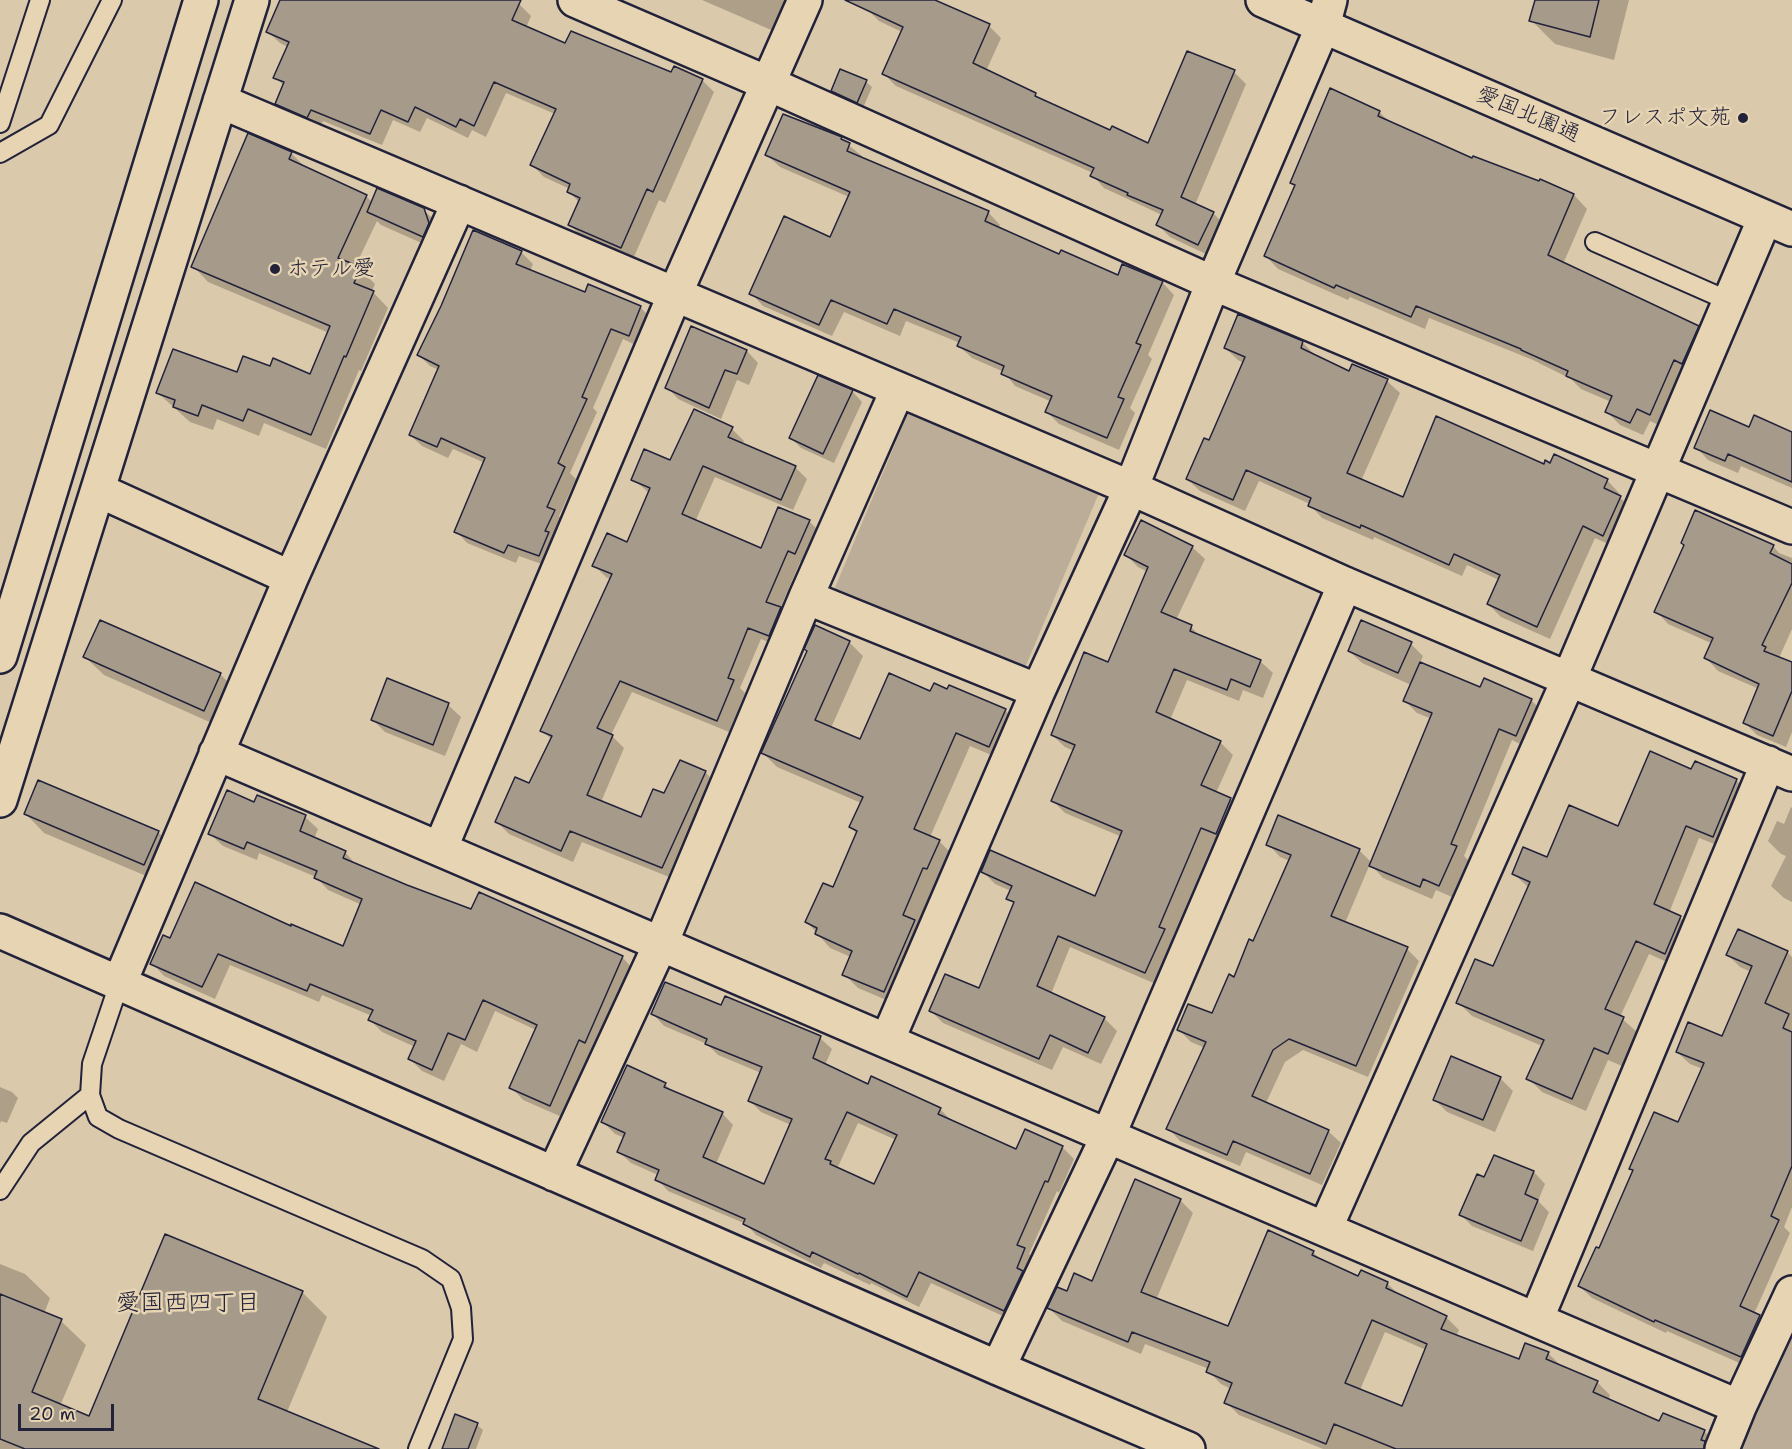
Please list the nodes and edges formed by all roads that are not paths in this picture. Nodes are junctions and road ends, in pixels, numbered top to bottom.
1 (40, 0) edge
2 (112, 0) edge
3 (201, 0) edge
4 (252, 0) edge
5 (575, 0) edge
6 (805, 0) edge
7 (1263, 0) edge
8 (1327, 13) edge
9 (766, 83) junction
10 (220, 101) junction
11 (0, 123) edge
12 (0, 153) edge
13 (459, 202) junction
14 (1779, 224) edge
15 (1594, 242) dead end
16 (1213, 283) junction
17 (675, 294) junction
18 (1729, 301) junction
19 (898, 389) junction
20 (1657, 470) junction
21 (1131, 488) junction
22 (98, 490) junction
23 (1792, 527) edge
24 (291, 578) junction
25 (1345, 584) junction
26 (806, 597) junction
27 (0, 656) edge
28 (1569, 679) junction
29 (1038, 691) junction
30 (216, 753) junction
31 (1780, 769) edge
32 (0, 800) edge
33 (440, 849) junction
34 (0, 931) edge
35 (661, 944) junction
36 (119, 984) junction
37 (887, 1041) junction
38 (90, 1095) junction
39 (1108, 1136) junction
40 (554, 1174) junction
41 (0, 1190) edge
42 (1324, 1229) junction
43 (1792, 1293) edge
44 (1536, 1320) junction
45 (998, 1368) junction
46 (1739, 1407) junction
47 (418, 1449) edge
48 (1188, 1449) edge
49 (1722, 1449) edge

1 - 11 lane
2 - 12 lane
3 - 27 street
4 - 10 street
5 - 9 street
6 - 9 street
7 - 8 street, 愛国北園通
8 - 14 street, 愛国北園通
8 - 16 street
9 - 16 street
9 - 17 street
10 - 13 street
10 - 22 street
13 - 17 street
13 - 24 street
14 - 18 street
15 - 18 lane
16 - 20 street
16 - 21 street
17 - 19 street
17 - 33 street
18 - 20 street
19 - 21 street
19 - 26 street
20 - 23 street
20 - 28 street
21 - 25 street
21 - 29 street
22 - 24 street
22 - 32 street
24 - 30 street
25 - 28 street
25 - 39 street
26 - 29 street
26 - 35 street
28 - 31 street
28 - 42 street
29 - 37 street
30 - 33 street
30 - 36 street
31 - 44 street
33 - 35 street
34 - 36 street
35 - 37 street
35 - 40 street
36 - 38 lane
36 - 40 street
37 - 39 street
38 - 41 lane
38 - 47 lane
39 - 42 street
39 - 45 street
40 - 45 street
42 - 44 street
43 - 46 street
44 - 46 street
45 - 48 street
46 - 49 street

